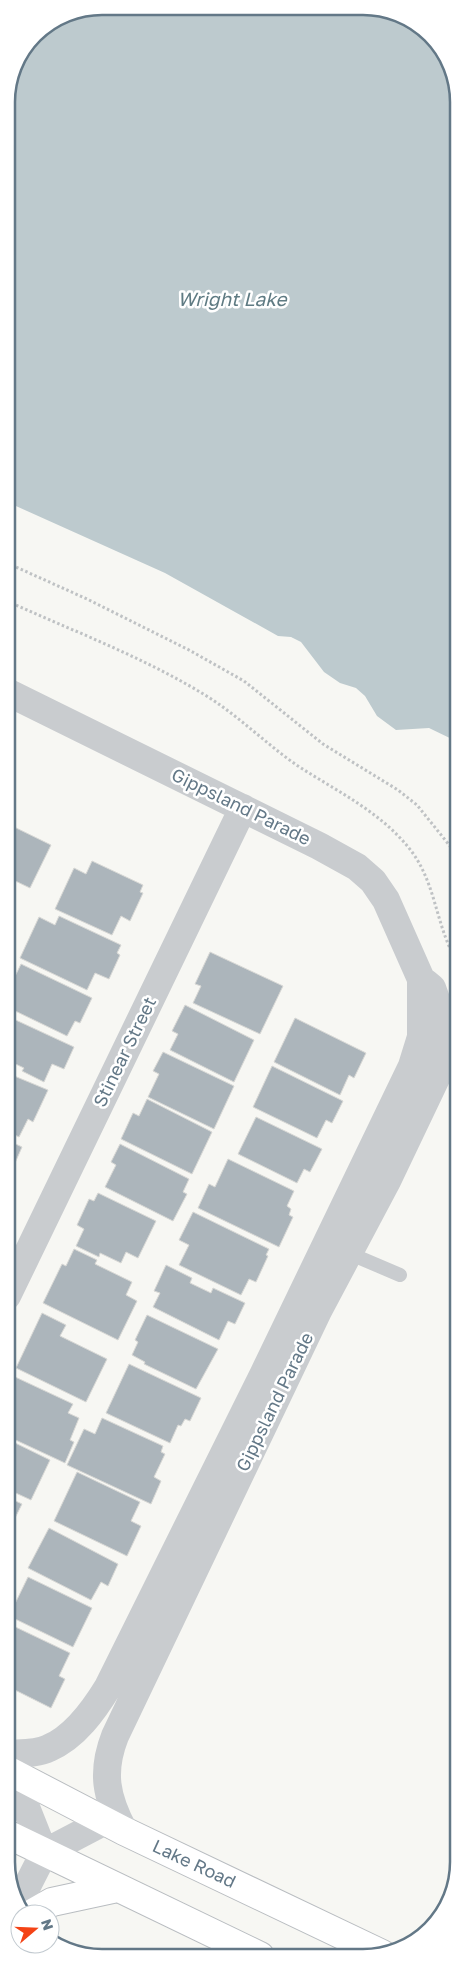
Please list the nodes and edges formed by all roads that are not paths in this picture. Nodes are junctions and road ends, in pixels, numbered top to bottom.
1 (15, 696) edge
2 (243, 808) junction
3 (338, 1248) junction
4 (400, 1275) dead end
5 (15, 1279) edge
6 (15, 1763) edge
7 (15, 1769) edge
8 (15, 1781) edge
9 (114, 1826) junction
10 (15, 1838) edge
11 (44, 1852) junction
12 (118, 1888) junction
13 (22, 1895) edge
14 (49, 1904) edge
15 (370, 1948) edge
16 (245, 1949) edge

1 - 2 street, Gippsland Parade
2 - 3 street, Gippsland Parade
2 - 5 street, Stinear Street
3 - 4 lane
3 - 6 street, Gippsland Parade
3 - 9 street, Gippsland Parade
7 - 9 main road, Lake Road
8 - 11 street
9 - 11 street
9 - 15 main road, Lake Road
10 - 11 main road
11 - 12 main road
11 - 13 street
12 - 14 main road
12 - 16 main road

